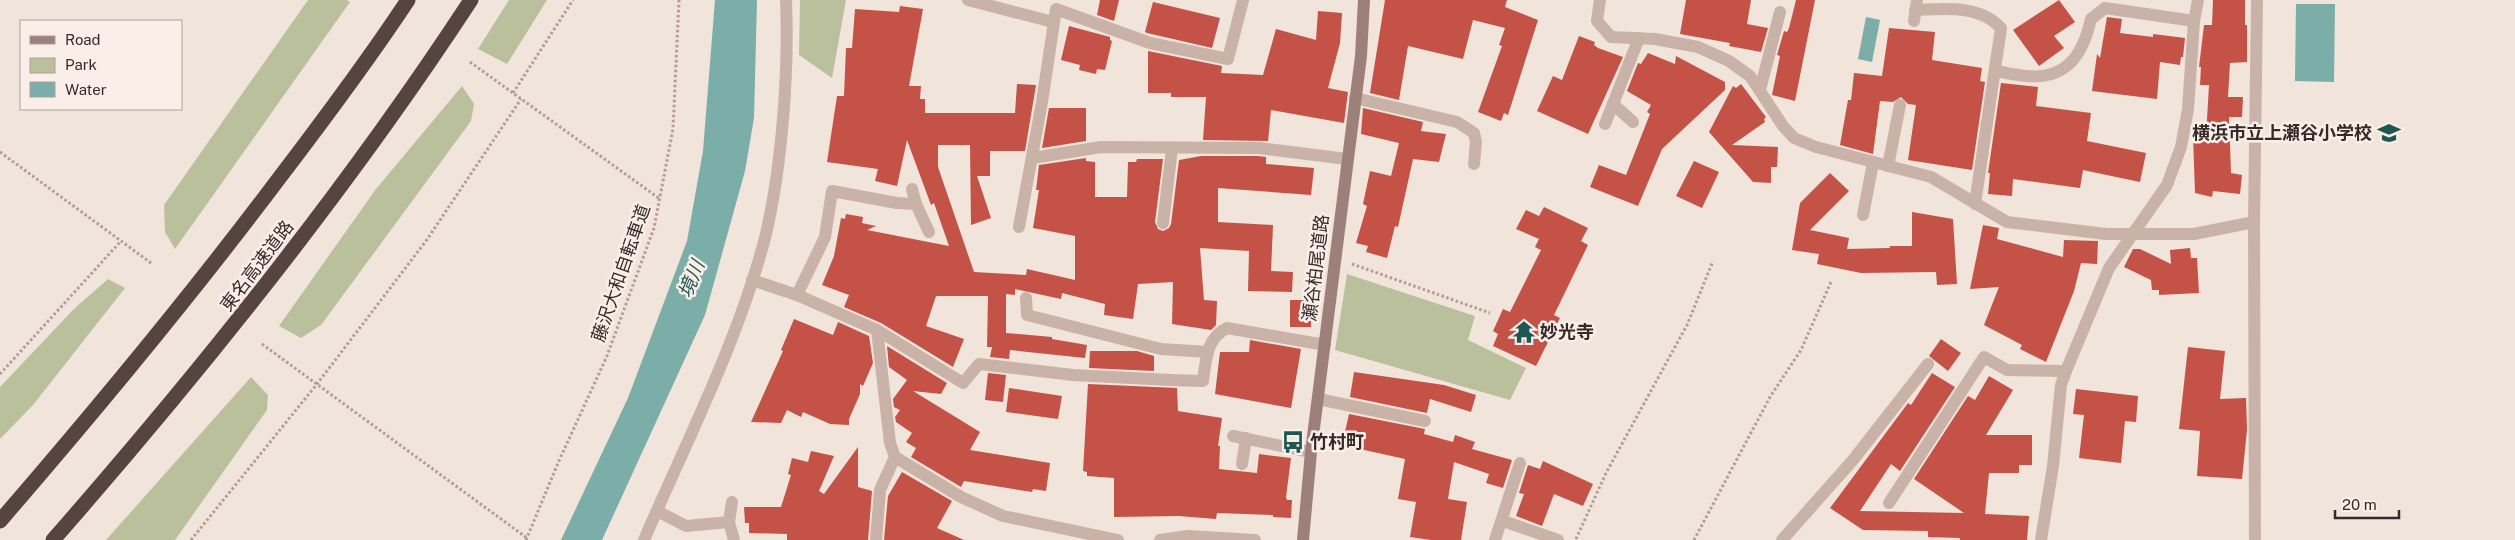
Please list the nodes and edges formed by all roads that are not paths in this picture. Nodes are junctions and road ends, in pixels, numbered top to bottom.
1 (408, 0) edge
2 (472, 0) edge
3 (786, 0) edge
4 (968, 0) edge
5 (1244, 0) edge
6 (1364, 0) edge
7 (1600, 0) edge
8 (2198, 0) edge
9 (2257, 0) edge
10 (1915, 10) edge
11 (1780, 12) dead end
12 (2194, 21) junction
13 (1053, 22) junction
14 (1639, 38) junction
15 (1995, 71) junction
16 (1760, 90) junction
17 (1355, 98) junction
18 (1613, 104) junction
19 (1900, 106) dead end
20 (1633, 122) dead end
21 (1605, 124) dead end
22 (1172, 148) junction
23 (1032, 158) junction
24 (1346, 158) junction
25 (1873, 163) junction
26 (1474, 164) dead end
27 (1888, 166) junction
28 (912, 189) dead end
29 (916, 204) junction
30 (1975, 204) junction
31 (1862, 215) dead end
32 (2254, 222) junction
33 (1163, 223) dead end
34 (1019, 227) dead end
35 (929, 232) dead end
36 (2134, 234) junction
37 (752, 280) junction
38 (797, 295) junction
39 (1026, 298) dead end
40 (877, 330) junction
41 (1325, 345) junction
42 (1208, 352) junction
43 (1928, 364) dead end
44 (2066, 370) junction
45 (1318, 399) junction
46 (1425, 420) dead end
47 (1233, 436) dead end
48 (1246, 438) junction
49 (1311, 452) junction
50 (895, 457) junction
51 (1520, 463) dead end
52 (1242, 464) dead end
53 (732, 502) dead end
54 (1890, 503) dead end
55 (657, 511) junction
56 (0, 521) edge
57 (1502, 521) junction
58 (729, 522) junction
59 (53, 540) edge
60 (644, 540) edge
61 (734, 540) edge
62 (876, 540) edge
63 (1118, 540) edge
64 (1160, 540) edge
65 (1255, 540) edge
66 (1303, 540) edge
67 (1495, 540) edge
68 (1558, 540) edge
69 (1782, 540) edge
70 (2041, 540) edge
71 (2255, 540) edge

1 - 56 highway, 東名高速道路
2 - 59 highway, 東名高速道路
3 - 37 street
4 - 13 street
5 - 13 street
6 - 17 main road, 瀬谷柏尾道路
7 - 14 street
8 - 12 street
9 - 32 street
10 - 15 street
11 - 16 street
12 - 15 street
12 - 36 street
13 - 23 street
14 - 16 street
14 - 18 street
15 - 30 street
16 - 25 street
17 - 24 main road, 瀬谷柏尾道路
17 - 26 street
18 - 20 street
18 - 21 street
19 - 27 street
22 - 23 street
22 - 24 street
22 - 33 street
23 - 34 street
24 - 41 main road, 瀬谷柏尾道路
25 - 27 street
25 - 31 street
27 - 30 street
28 - 29 street
29 - 35 street
29 - 38 street
30 - 36 street
32 - 36 street
32 - 71 street
36 - 44 street
37 - 38 street
37 - 55 street
38 - 40 street
39 - 42 street
40 - 42 street
40 - 50 street
41 - 42 street
41 - 45 main road, 瀬谷柏尾道路
43 - 69 street
44 - 54 street
44 - 70 street
45 - 46 street
45 - 49 main road, 瀬谷柏尾道路
47 - 48 street
48 - 49 street
48 - 52 street
49 - 66 main road, 瀬谷柏尾道路
50 - 62 street
50 - 63 street
51 - 57 street
53 - 58 street
55 - 58 street
55 - 60 street
57 - 67 street
57 - 68 street
58 - 61 street
64 - 65 street

